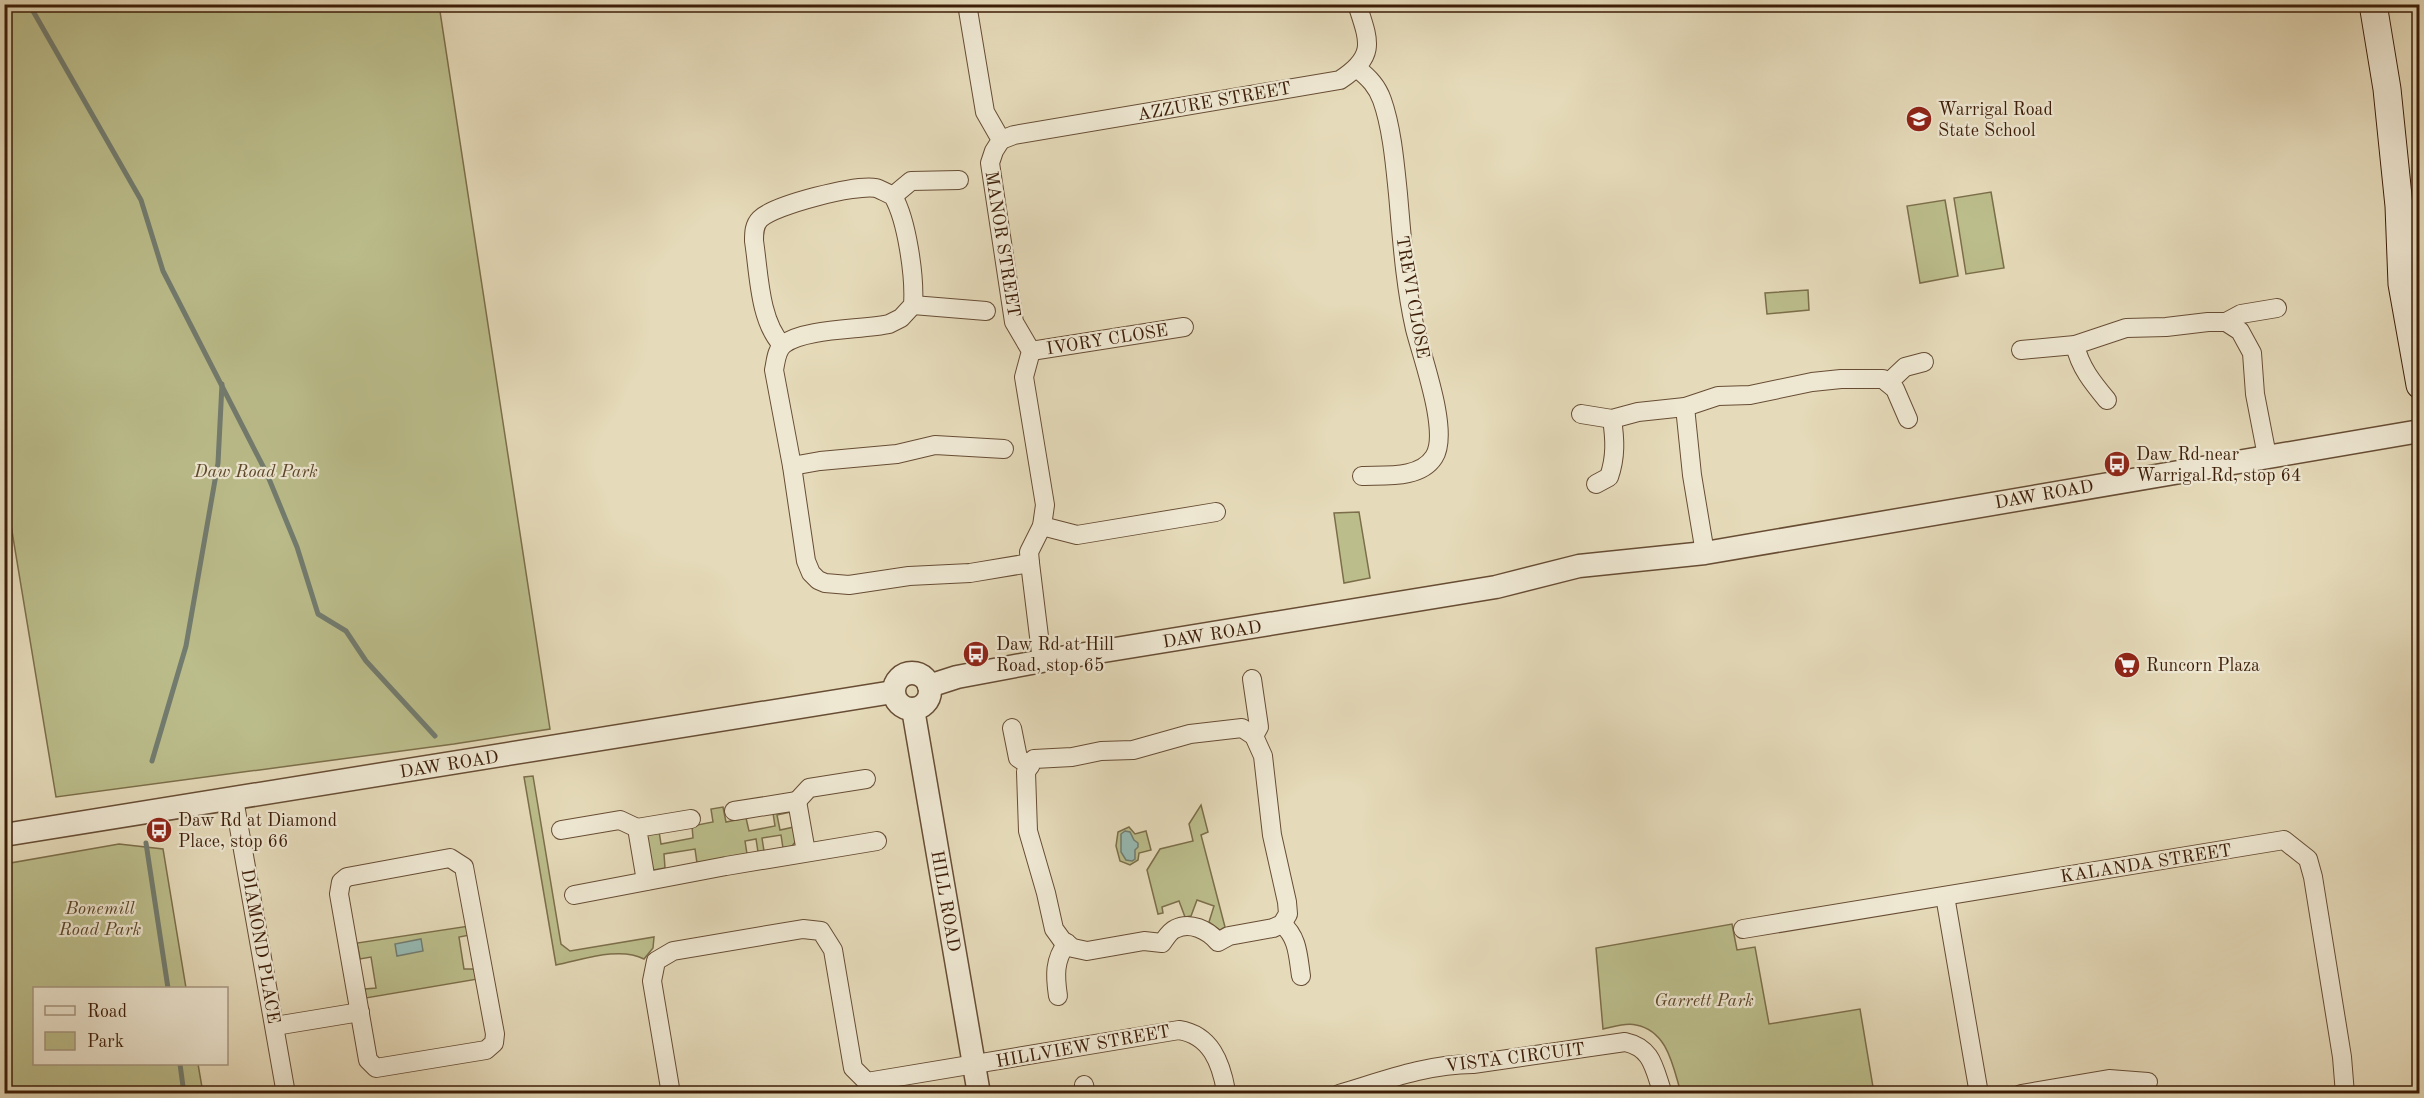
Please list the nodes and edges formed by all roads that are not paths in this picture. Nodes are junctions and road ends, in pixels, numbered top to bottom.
1 (968, 4) edge
2 (1357, 4) edge
3 (2373, 4) edge
4 (1358, 69) junction
5 (1000, 140) junction
6 (959, 180) dead end
7 (893, 196) junction
8 (2414, 278) edge
9 (913, 305) junction
10 (2277, 308) dead end
11 (987, 311) dead end
12 (2226, 322) junction
13 (1184, 327) dead end
14 (782, 345) junction
15 (2075, 345) junction
16 (2021, 350) dead end
17 (1031, 351) junction
18 (1924, 362) dead end
19 (1888, 383) junction
20 (2420, 385) edge
21 (2107, 400) dead end
22 (1685, 407) junction
23 (1581, 414) dead end
24 (1612, 419) junction
25 (1908, 419) dead end
26 (2420, 431) edge
27 (1004, 449) dead end
28 (2267, 456) junction
29 (792, 466) junction
30 (1362, 476) dead end
31 (1596, 484) dead end
32 (1216, 512) dead end
33 (1042, 526) junction
34 (1705, 553) junction
35 (1030, 563) junction
36 (1042, 661) junction
37 (1252, 679) dead end
38 (929, 686) junction
39 (893, 692) junction
40 (913, 709) junction
41 (1012, 728) dead end
42 (1254, 736) junction
43 (1030, 766) junction
44 (866, 779) dead end
45 (234, 800) junction
46 (797, 801) junction
47 (734, 811) dead end
48 (691, 819) dead end
49 (637, 828) junction
50 (561, 830) dead end
51 (4, 835) edge
52 (877, 841) dead end
53 (806, 852) junction
54 (646, 881) junction
55 (574, 895) dead end
56 (1945, 896) junction
57 (1282, 924) junction
58 (1743, 929) dead end
59 (1066, 943) junction
60 (1301, 976) dead end
61 (1058, 996) dead end
62 (360, 1012) junction
63 (275, 1026) junction
64 (974, 1065) junction
65 (2148, 1082) dead end
66 (865, 1088) edge
67 (1227, 1093) edge
68 (286, 1094) edge
69 (671, 1094) edge
70 (979, 1094) edge
71 (1339, 1094) edge
72 (1663, 1094) edge
73 (1979, 1094) edge
74 (2021, 1094) edge
75 (2345, 1094) edge

1 - 5 street
2 - 4 street
3 - 8 main road
4 - 5 street, AZZURE STREET
4 - 30 street, TREVI CLOSE
5 - 17 street, MANOR STREET
6 - 7 street
7 - 9 street
7 - 14 street
8 - 20 main road
9 - 11 street
9 - 14 street
10 - 12 street
12 - 15 street
12 - 28 street
13 - 17 street, IVORY CLOSE
14 - 29 street
15 - 16 street
15 - 21 street
17 - 33 street
18 - 19 street
19 - 22 street
19 - 25 street
22 - 24 street
22 - 34 street
23 - 24 street
24 - 31 street
26 - 28 street, DAW ROAD
27 - 29 street
28 - 34 street, DAW ROAD
29 - 35 street
32 - 33 street
33 - 35 street
34 - 36 street, DAW ROAD
35 - 36 street
36 - 38 street, DAW ROAD
37 - 42 street
38 - 39 street
38 - 40 street
39 - 40 street
39 - 45 street, DAW ROAD
40 - 64 street, HILL ROAD
41 - 43 street
42 - 43 street
42 - 57 street
43 - 59 street
44 - 46 street
45 - 51 street, DAW ROAD
45 - 63 street, DIAMOND PLACE
46 - 47 street
46 - 53 street
48 - 49 street
49 - 50 street
49 - 54 street
52 - 53 street
53 - 54 street
54 - 55 street
56 - 58 street, KALANDA STREET
56 - 73 street
56 - 75 street, KALANDA STREET
57 - 59 street
57 - 60 street
59 - 61 street
62 - 62 street
62 - 63 street
63 - 68 street, DIAMOND PLACE
64 - 66 street, HILLVIEW STREET
64 - 67 street, HILLVIEW STREET
64 - 70 street, HILL ROAD
65 - 74 street
66 - 69 street
71 - 72 street, VISTA CIRCUIT

